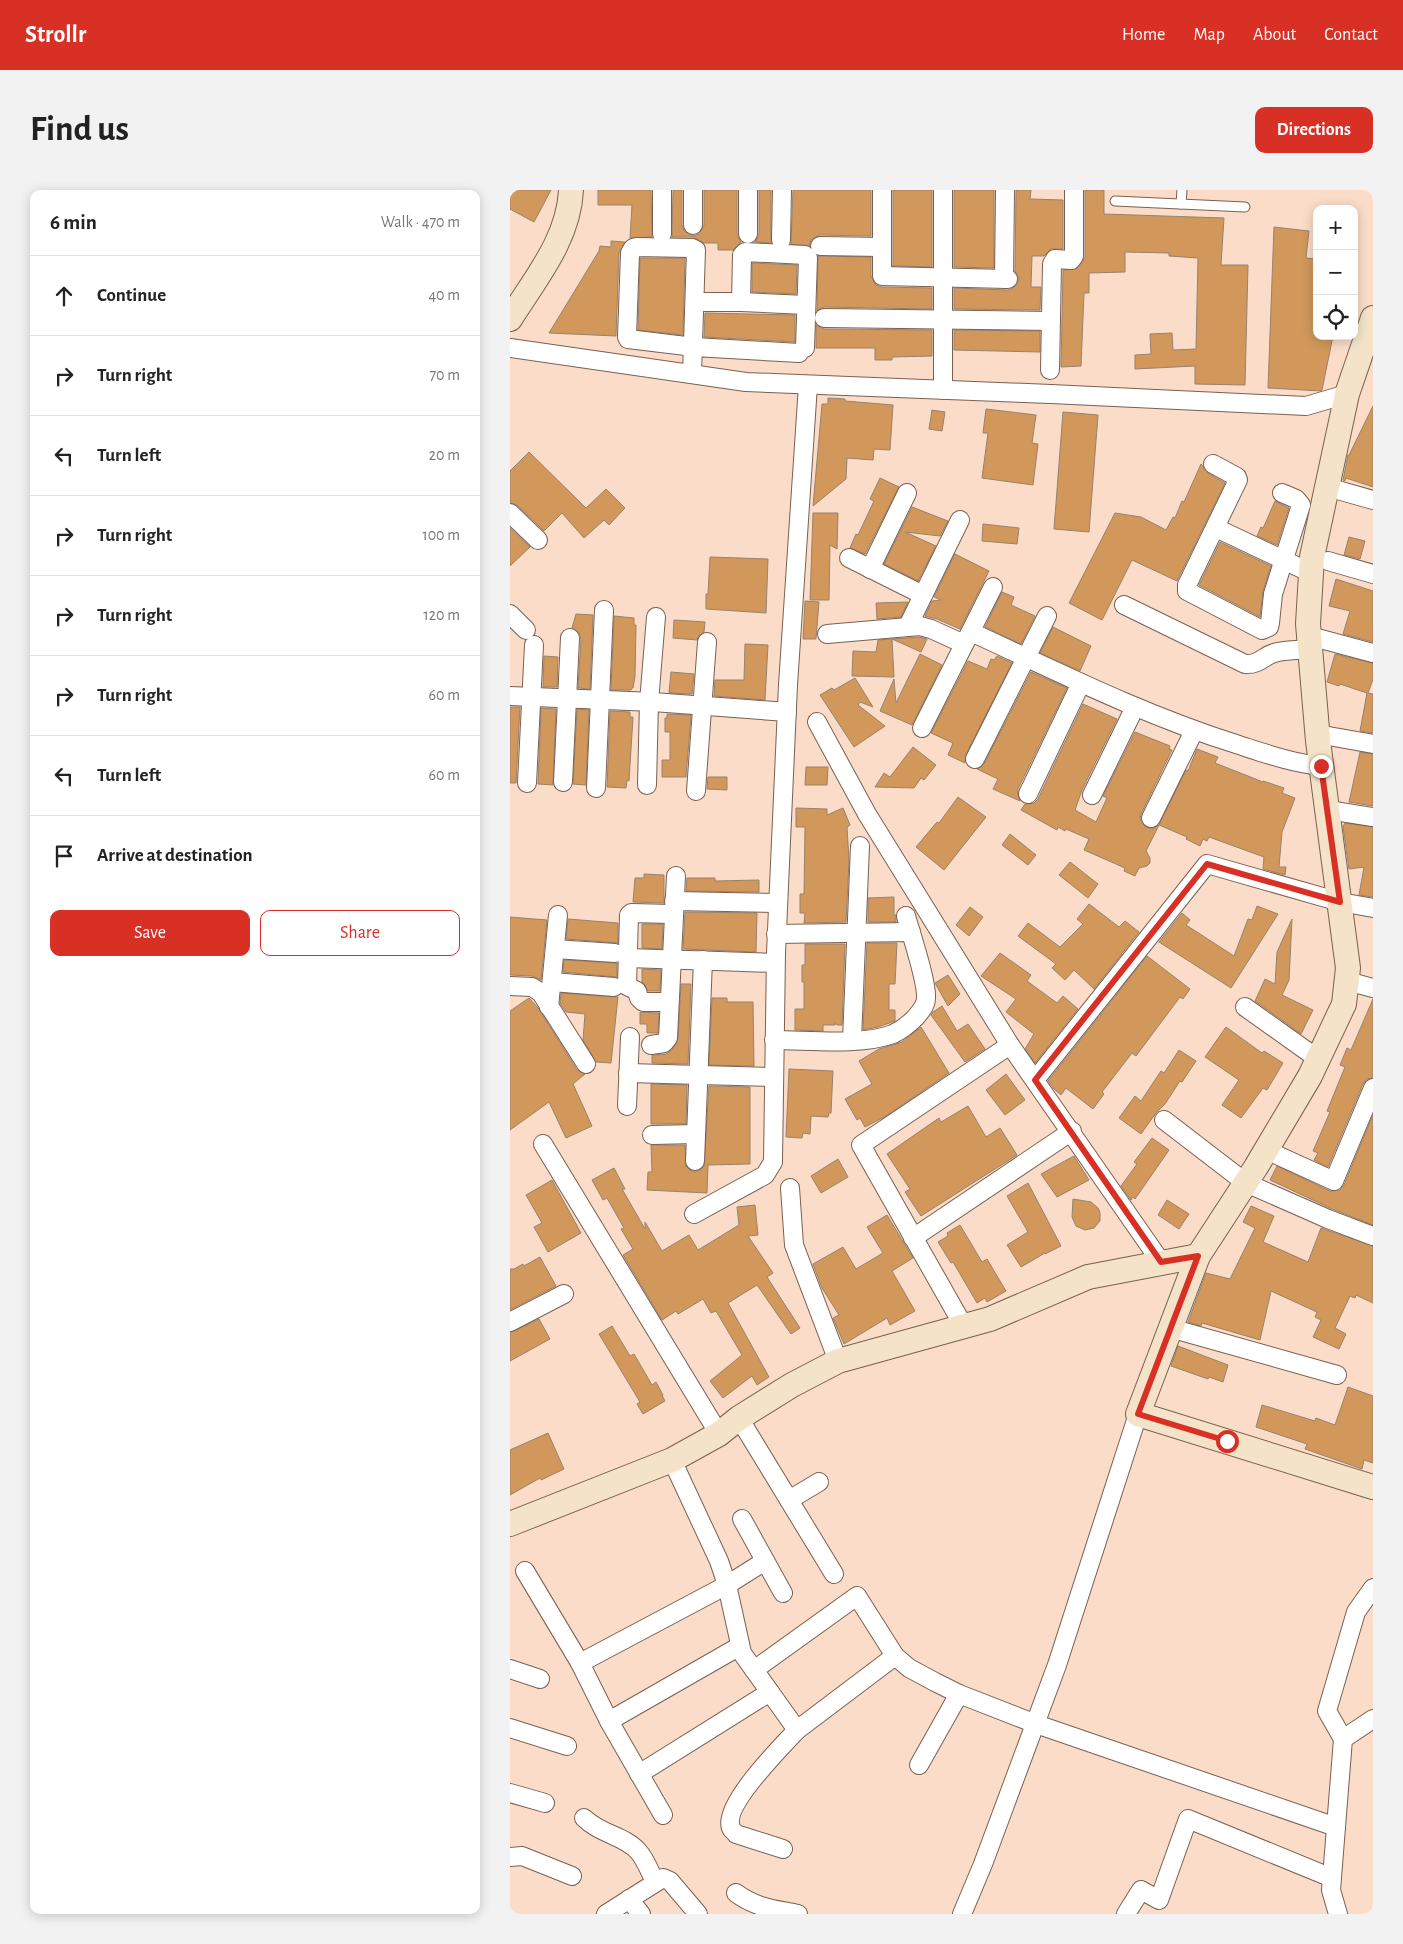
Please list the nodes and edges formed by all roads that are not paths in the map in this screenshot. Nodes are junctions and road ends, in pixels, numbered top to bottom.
1 (571, 190) edge
2 (662, 190) edge
3 (693, 190) edge
4 (748, 190) edge
5 (782, 190) edge
6 (882, 190) edge
7 (943, 190) edge
8 (1005, 190) edge
9 (1074, 190) edge
10 (1182, 190) edge
11 (1115, 201) dead end
12 (1181, 204) junction
13 (1245, 207) dead end
14 (693, 226) dead end
15 (662, 234) dead end
16 (748, 234) dead end
17 (781, 240) dead end
18 (820, 246) dead end
19 (881, 247) junction
20 (943, 278) junction
21 (696, 302) junction
22 (741, 302) junction
23 (806, 305) junction
24 (824, 318) dead end
25 (1373, 318) edge
26 (510, 319) edge
27 (943, 319) junction
28 (1051, 321) junction
29 (694, 347) junction
30 (510, 348) edge
31 (1050, 370) dead end
32 (692, 374) junction
33 (808, 385) junction
34 (943, 390) junction
35 (1348, 394) junction
36 (1213, 464) dead end
37 (1327, 487) junction
38 (907, 493) dead end
39 (1282, 493) dead end
40 (1373, 500) edge
41 (510, 513) edge
42 (960, 520) dead end
43 (1216, 528) junction
44 (538, 540) dead end
45 (849, 558) dead end
46 (1283, 561) junction
47 (1319, 567) junction
48 (870, 569) junction
49 (1373, 574) edge
50 (993, 587) dead end
51 (923, 595) junction
52 (1124, 605) dead end
53 (604, 610) dead end
54 (510, 614) edge
55 (1047, 616) dead end
56 (656, 617) dead end
57 (908, 626) junction
58 (827, 634) dead end
59 (570, 638) dead end
60 (967, 638) junction
61 (707, 642) dead end
62 (1314, 644) junction
63 (1373, 654) edge
64 (1027, 658) junction
65 (1081, 683) junction
66 (510, 696) edge
67 (532, 697) junction
68 (566, 698) junction
69 (600, 700) junction
70 (649, 702) junction
71 (701, 705) junction
72 (1135, 707) junction
73 (787, 712) junction
74 (817, 722) dead end
75 (922, 728) dead end
76 (1194, 731) junction
77 (1317, 734) junction
78 (1373, 744) edge
79 (975, 759) dead end
80 (1321, 766) junction
81 (563, 782) dead end
82 (527, 783) dead end
83 (647, 785) dead end
84 (596, 788) dead end
85 (696, 791) dead end
86 (1028, 794) dead end
87 (1092, 795) dead end
88 (1328, 810) junction
89 (1373, 817) edge
90 (1151, 818) dead end
91 (860, 846) dead end
92 (676, 876) dead end
93 (1340, 902) junction
94 (778, 903) junction
95 (674, 907) junction
96 (1373, 908) edge
97 (558, 915) dead end
98 (856, 933) junction
99 (776, 934) junction
100 (555, 949) junction
101 (621, 956) junction
102 (671, 959) junction
103 (703, 960) junction
104 (775, 963) junction
105 (1347, 981) junction
106 (552, 982) junction
107 (510, 986) edge
108 (614, 987) dead end
109 (1373, 988) edge
110 (669, 1002) junction
111 (549, 1007) junction
112 (1245, 1007) dead end
113 (630, 1037) dead end
114 (774, 1040) junction
115 (852, 1040) junction
116 (1010, 1044) junction
117 (651, 1045) dead end
118 (1318, 1059) junction
119 (586, 1064) dead end
120 (628, 1073) junction
121 (698, 1076) junction
122 (774, 1077) junction
123 (1035, 1080) junction
124 (1373, 1088) edge
125 (628, 1106) dead end
126 (1164, 1120) dead end
127 (1072, 1131) junction
128 (696, 1134) junction
129 (652, 1135) dead end
130 (542, 1144) dead end
131 (1266, 1150) junction
132 (695, 1161) dead end
133 (1246, 1182) junction
134 (790, 1188) dead end
135 (694, 1214) dead end
136 (1373, 1236) edge
137 (912, 1238) junction
138 (1198, 1256) junction
139 (1161, 1262) junction
140 (564, 1294) dead end
141 (510, 1322) edge
142 (963, 1325) junction
143 (1170, 1328) junction
144 (838, 1361) junction
145 (1337, 1375) dead end
146 (1138, 1414) junction
147 (739, 1418) junction
148 (719, 1434) junction
149 (672, 1460) junction
150 (819, 1482) dead end
151 (1373, 1487) edge
152 (789, 1500) junction
153 (742, 1518) dead end
154 (510, 1524) edge
155 (765, 1561) junction
156 (525, 1571) dead end
157 (834, 1574) dead end
158 (727, 1585) junction
159 (1373, 1588) edge
160 (783, 1593) dead end
161 (740, 1646) junction
162 (895, 1656) junction
163 (580, 1663) junction
164 (510, 1669) edge
165 (754, 1670) junction
166 (540, 1679) dead end
167 (770, 1692) junction
168 (959, 1694) junction
169 (1373, 1719) edge
170 (609, 1721) junction
171 (1036, 1724) junction
172 (510, 1728) edge
173 (797, 1730) junction
174 (1343, 1739) junction
175 (567, 1746) dead end
176 (919, 1765) dead end
177 (639, 1774) junction
178 (510, 1793) edge
179 (545, 1803) dead end
180 (663, 1815) dead end
181 (584, 1818) dead end
182 (1336, 1827) junction
183 (783, 1849) dead end
184 (510, 1857) edge
185 (572, 1876) dead end
186 (1332, 1878) junction
187 (655, 1882) junction
188 (736, 1892) dead end
189 (629, 1899) junction
190 (606, 1914) edge
191 (642, 1914) edge
192 (698, 1914) edge
193 (798, 1914) edge
194 (962, 1914) edge
195 (1126, 1914) edge
196 (1338, 1914) edge

1 - 26 street
2 - 15 street
3 - 14 street
4 - 16 street
5 - 17 street
6 - 19 street
7 - 20 street
8 - 20 street
9 - 28 street
10 - 12 lane
11 - 12 lane
12 - 13 lane
18 - 19 street
19 - 20 street
20 - 27 street
21 - 22 street
21 - 29 street
21 - 29 street
22 - 23 street
22 - 23 street
23 - 29 street
24 - 27 street
25 - 35 street
27 - 28 street
27 - 34 street
28 - 31 street
29 - 32 street
30 - 32 street
32 - 33 street
33 - 34 street
33 - 73 street
34 - 35 street
35 - 37 street
36 - 43 street
37 - 40 street
37 - 47 street
38 - 48 street
39 - 46 street
41 - 44 street
42 - 51 street
43 - 46 street
43 - 46 street
45 - 48 street
46 - 47 street
47 - 49 street
47 - 62 street
48 - 51 street
50 - 60 street
51 - 57 street
52 - 62 street
53 - 69 street
54 - 67 street
55 - 64 street
56 - 70 street
57 - 58 street
57 - 60 street
59 - 68 street
60 - 64 street
60 - 75 street
61 - 71 street
62 - 63 street
62 - 77 street
64 - 65 street
64 - 79 street
65 - 72 street
65 - 86 street
66 - 67 street
67 - 68 street
67 - 82 street
68 - 69 street
68 - 81 street
69 - 70 street
69 - 84 street
70 - 71 street
70 - 83 street
71 - 73 street
71 - 85 street
72 - 76 street
72 - 87 street
73 - 94 street
74 - 116 street
76 - 80 street
76 - 90 street
77 - 78 street
77 - 80 street
80 - 88 street
88 - 89 street
88 - 93 street
91 - 98 street
92 - 95 street
93 - 96 street
93 - 105 street
93 - 123 street
94 - 95 street
94 - 99 street
95 - 101 street
95 - 102 street
97 - 100 street
98 - 99 street
98 - 115 street
98 - 115 street
99 - 104 street
100 - 101 street
100 - 106 street
101 - 102 street
101 - 110 street
102 - 103 street
102 - 110 street
103 - 104 street
103 - 121 street
104 - 114 street
105 - 109 street
105 - 118 street
106 - 108 street
106 - 111 street
107 - 111 street
110 - 117 street
111 - 119 street
112 - 118 street
113 - 120 street
114 - 115 street
114 - 122 street
116 - 123 street
116 - 137 street
118 - 131 street
120 - 121 street
120 - 125 street
121 - 122 street
121 - 128 street
122 - 135 street
123 - 127 street
124 - 131 street
126 - 133 street
127 - 137 street
127 - 139 street
128 - 129 street
128 - 132 street
130 - 148 street
131 - 133 street
133 - 136 street
133 - 138 street
134 - 144 street
137 - 142 street
138 - 139 street
138 - 143 street
139 - 142 street
140 - 141 street
142 - 144 street
143 - 145 street
143 - 146 street
144 - 147 street
146 - 151 street
146 - 171 street
147 - 148 street
147 - 152 street
148 - 149 street
149 - 154 street
149 - 158 street
150 - 152 street
152 - 157 street
153 - 155 street
155 - 158 street
155 - 160 street
156 - 163 street
158 - 161 street
158 - 163 street
159 - 174 street
161 - 165 street
161 - 170 street
162 - 165 street
162 - 168 street
162 - 173 street
163 - 170 street
164 - 166 street
165 - 167 street
167 - 173 street
167 - 177 street
168 - 171 street
168 - 176 street
169 - 174 street
170 - 177 street
171 - 182 street
171 - 194 street
172 - 175 street
173 - 183 street
174 - 182 street
177 - 180 street
178 - 179 street
181 - 187 street
182 - 186 street
184 - 185 street
186 - 195 street
186 - 196 street
187 - 189 street
187 - 192 street
188 - 193 street
189 - 190 street
189 - 191 street

